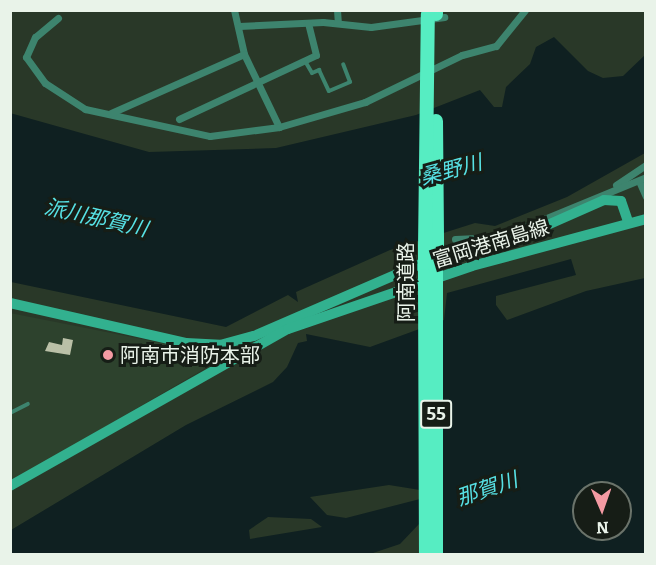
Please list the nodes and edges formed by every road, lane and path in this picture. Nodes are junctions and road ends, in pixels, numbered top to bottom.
1 (234, 10) edge
2 (337, 10) edge
3 (525, 10) edge
4 (434, 13) edge
5 (58, 18) dead end
6 (308, 23) junction
7 (338, 23) junction
8 (239, 26) junction
9 (244, 54) junction
10 (305, 60) junction
11 (343, 64) dead end
12 (256, 82) junction
13 (111, 113) junction
14 (179, 119) dead end
15 (279, 127) junction
16 (645, 165) edge
17 (642, 179) edge
18 (611, 188) junction
19 (645, 197) edge
20 (645, 219) edge
21 (628, 221) junction
22 (455, 239) dead end
23 (431, 260) junction
24 (11, 303) edge
25 (206, 346) junction
26 (217, 366) junction
27 (27, 404) dead end
28 (10, 413) edge
29 (10, 486) edge
30 (426, 555) edge
31 (436, 555) edge

1 - 8 street
2 - 7 street
3 - 15 street
4 - 7 street
4 - 23 highway, 阿南道路 / 55, bridge
5 - 13 street
6 - 7 street
6 - 8 street
6 - 10 street
8 - 9 street
9 - 12 street
9 - 13 street
10 - 11 lane
10 - 12 street
12 - 14 street
12 - 15 street
13 - 15 street
16 - 18 street
17 - 18 street
17 - 19 street
18 - 22 street
20 - 21 main road, 富岡港南島線
21 - 23 main road
21 - 26 main road, 富岡港南島線
23 - 25 main road
23 - 30 highway, 阿南道路 / 55, bridge
23 - 31 highway, 阿南道路 / 55, bridge
24 - 25 main road
25 - 26 main road
26 - 29 main road, 富岡港南島線
27 - 28 lane

